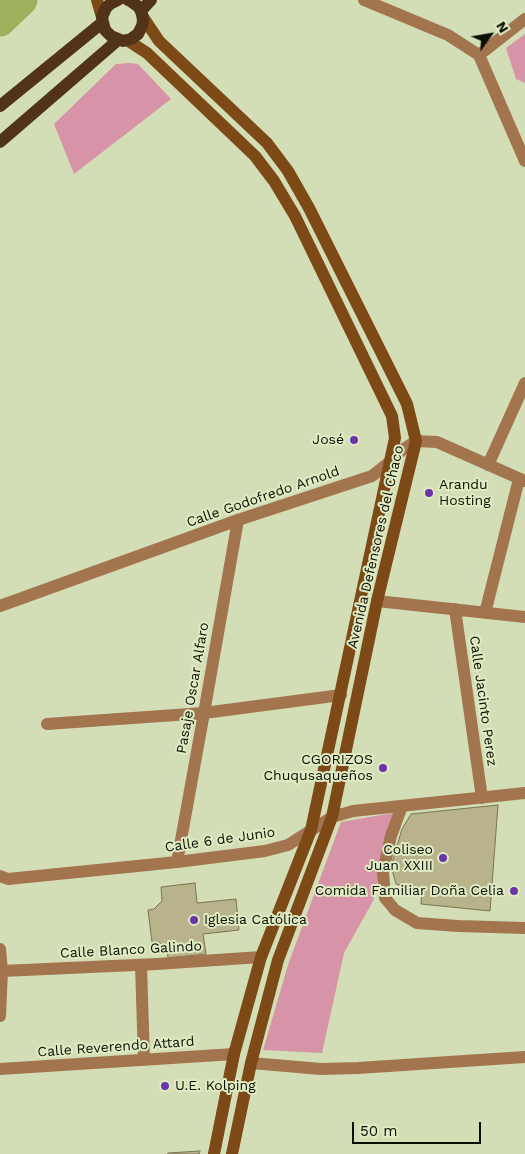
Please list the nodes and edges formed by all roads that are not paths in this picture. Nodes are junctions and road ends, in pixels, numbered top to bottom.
1 (96, 0) edge
2 (118, 0) edge
3 (128, 0) edge
4 (151, 0) edge
5 (364, 0) edge
6 (142, 14) junction
7 (525, 19) edge
8 (102, 20) junction
9 (123, 40) junction
10 (479, 55) junction
11 (0, 106) edge
12 (0, 142) edge
13 (525, 161) edge
14 (525, 383) edge
15 (416, 441) junction
16 (391, 461) junction
17 (488, 465) junction
18 (522, 480) edge
19 (238, 520) junction
20 (378, 601) junction
21 (0, 606) edge
22 (455, 609) junction
23 (485, 613) junction
24 (525, 618) edge
25 (341, 695) junction
26 (204, 713) junction
27 (47, 724) dead end
28 (525, 794) edge
29 (482, 798) junction
30 (402, 806) junction
31 (332, 817) junction
32 (312, 830) junction
33 (177, 862) junction
34 (0, 876) edge
35 (525, 928) edge
36 (0, 949) edge
37 (262, 957) junction
38 (141, 965) junction
39 (2, 971) junction
40 (0, 1016) edge
41 (234, 1054) junction
42 (525, 1057) edge
43 (144, 1060) junction
44 (251, 1063) junction
45 (0, 1069) edge
46 (214, 1154) edge
47 (232, 1154) edge

1 - 8 street
2 - 8 main road
3 - 6 main road
4 - 6 main road
5 - 10 street
6 - 9 main road
6 - 15 street, Avenida Defensores del Chaco
7 - 10 street
8 - 9 main road
8 - 11 main road
9 - 12 main road
9 - 16 street, Avenida Defensores del Chaco
10 - 13 street
14 - 17 street
15 - 16 street, Calle Godofredo Arnold
15 - 17 street
15 - 20 street, Avenida Defensores del Chaco
16 - 19 street, Calle Godofredo Arnold
16 - 25 street, Avenida Defensores del Chaco
17 - 18 street
18 - 23 street
19 - 21 street, Calle Godofredo Arnold
19 - 26 street, Pasaje Oscar Alfaro
20 - 22 street
20 - 31 street, Avenida Defensores del Chaco
22 - 23 street
22 - 29 street, Calle Jacinto Perez
23 - 24 street
25 - 26 street
25 - 32 street, Avenida Defensores del Chaco
26 - 27 street
26 - 33 street, Pasaje Oscar Alfaro
28 - 29 street, Calle 6 de Junio
29 - 30 street, Calle 6 de Junio
30 - 31 street, Calle 6 de Junio
30 - 35 street
31 - 32 street, Calle 6 de Junio
31 - 44 street, Avenida Defensores del Chaco
32 - 33 street, Calle 6 de Junio
32 - 37 street, Avenida Defensores del Chaco
33 - 34 street, Calle 6 de Junio
36 - 39 street
37 - 38 street, Calle Blanco Galindo
37 - 41 street, Avenida Defensores del Chaco
38 - 39 street, Calle Blanco Galindo
38 - 43 street
39 - 40 street
41 - 43 street, Calle Reverendo Attard
41 - 46 street, Avenida Defensores del Chaco
42 - 44 street
43 - 45 street, Calle Reverendo Attard
44 - 47 street, Avenida Defensores del Chaco

